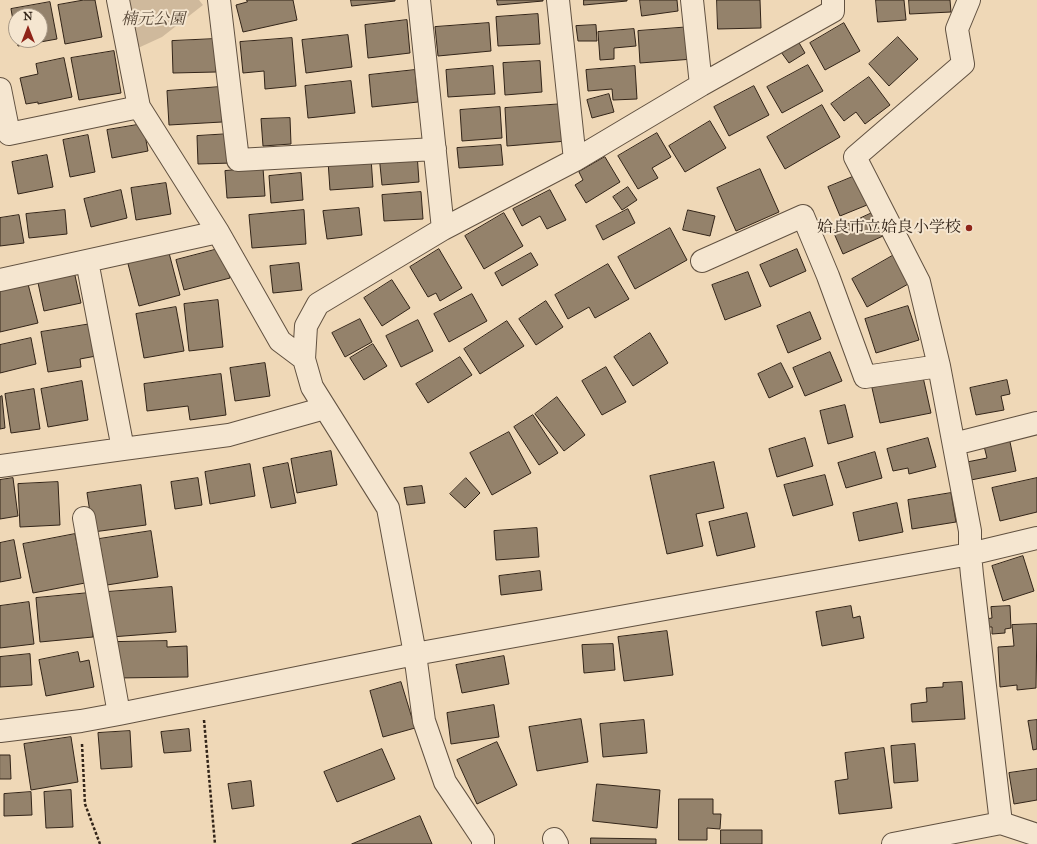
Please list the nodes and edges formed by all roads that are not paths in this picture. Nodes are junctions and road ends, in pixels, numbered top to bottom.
1 (118, 0) edge
2 (219, 0) edge
3 (419, 0) edge
4 (558, 0) edge
5 (692, 0) edge
6 (833, 0) edge
7 (968, 0) edge
8 (701, 85) junction
9 (0, 89) edge
10 (139, 107) junction
11 (435, 149) junction
12 (575, 160) junction
13 (443, 229) junction
14 (218, 232) junction
15 (87, 261) junction
16 (702, 261) dead end
17 (0, 280) edge
18 (304, 359) junction
19 (939, 366) junction
20 (325, 408) junction
21 (1037, 423) edge
22 (954, 444) junction
23 (123, 450) junction
24 (0, 466) edge
25 (84, 518) dead end
26 (1036, 541) edge
27 (970, 554) junction
28 (415, 654) junction
29 (119, 714) junction
30 (0, 731) edge
31 (1001, 823) junction
32 (1037, 835) edge
33 (483, 844) edge
34 (893, 844) edge

1 - 10 street
2 - 11 street
3 - 11 street
4 - 12 street
5 - 8 street
6 - 8 street
7 - 19 street
8 - 12 street
9 - 10 street
10 - 14 street
11 - 13 street
12 - 13 street
13 - 18 street
14 - 15 street
14 - 18 street
15 - 17 street
15 - 23 street
16 - 19 street
18 - 20 street
19 - 22 street
20 - 23 street
20 - 28 street
21 - 22 street
22 - 27 street
23 - 24 street
25 - 29 street
26 - 27 street
27 - 28 street
27 - 31 street
28 - 29 street
28 - 33 street
29 - 30 street
31 - 32 street
31 - 34 street

